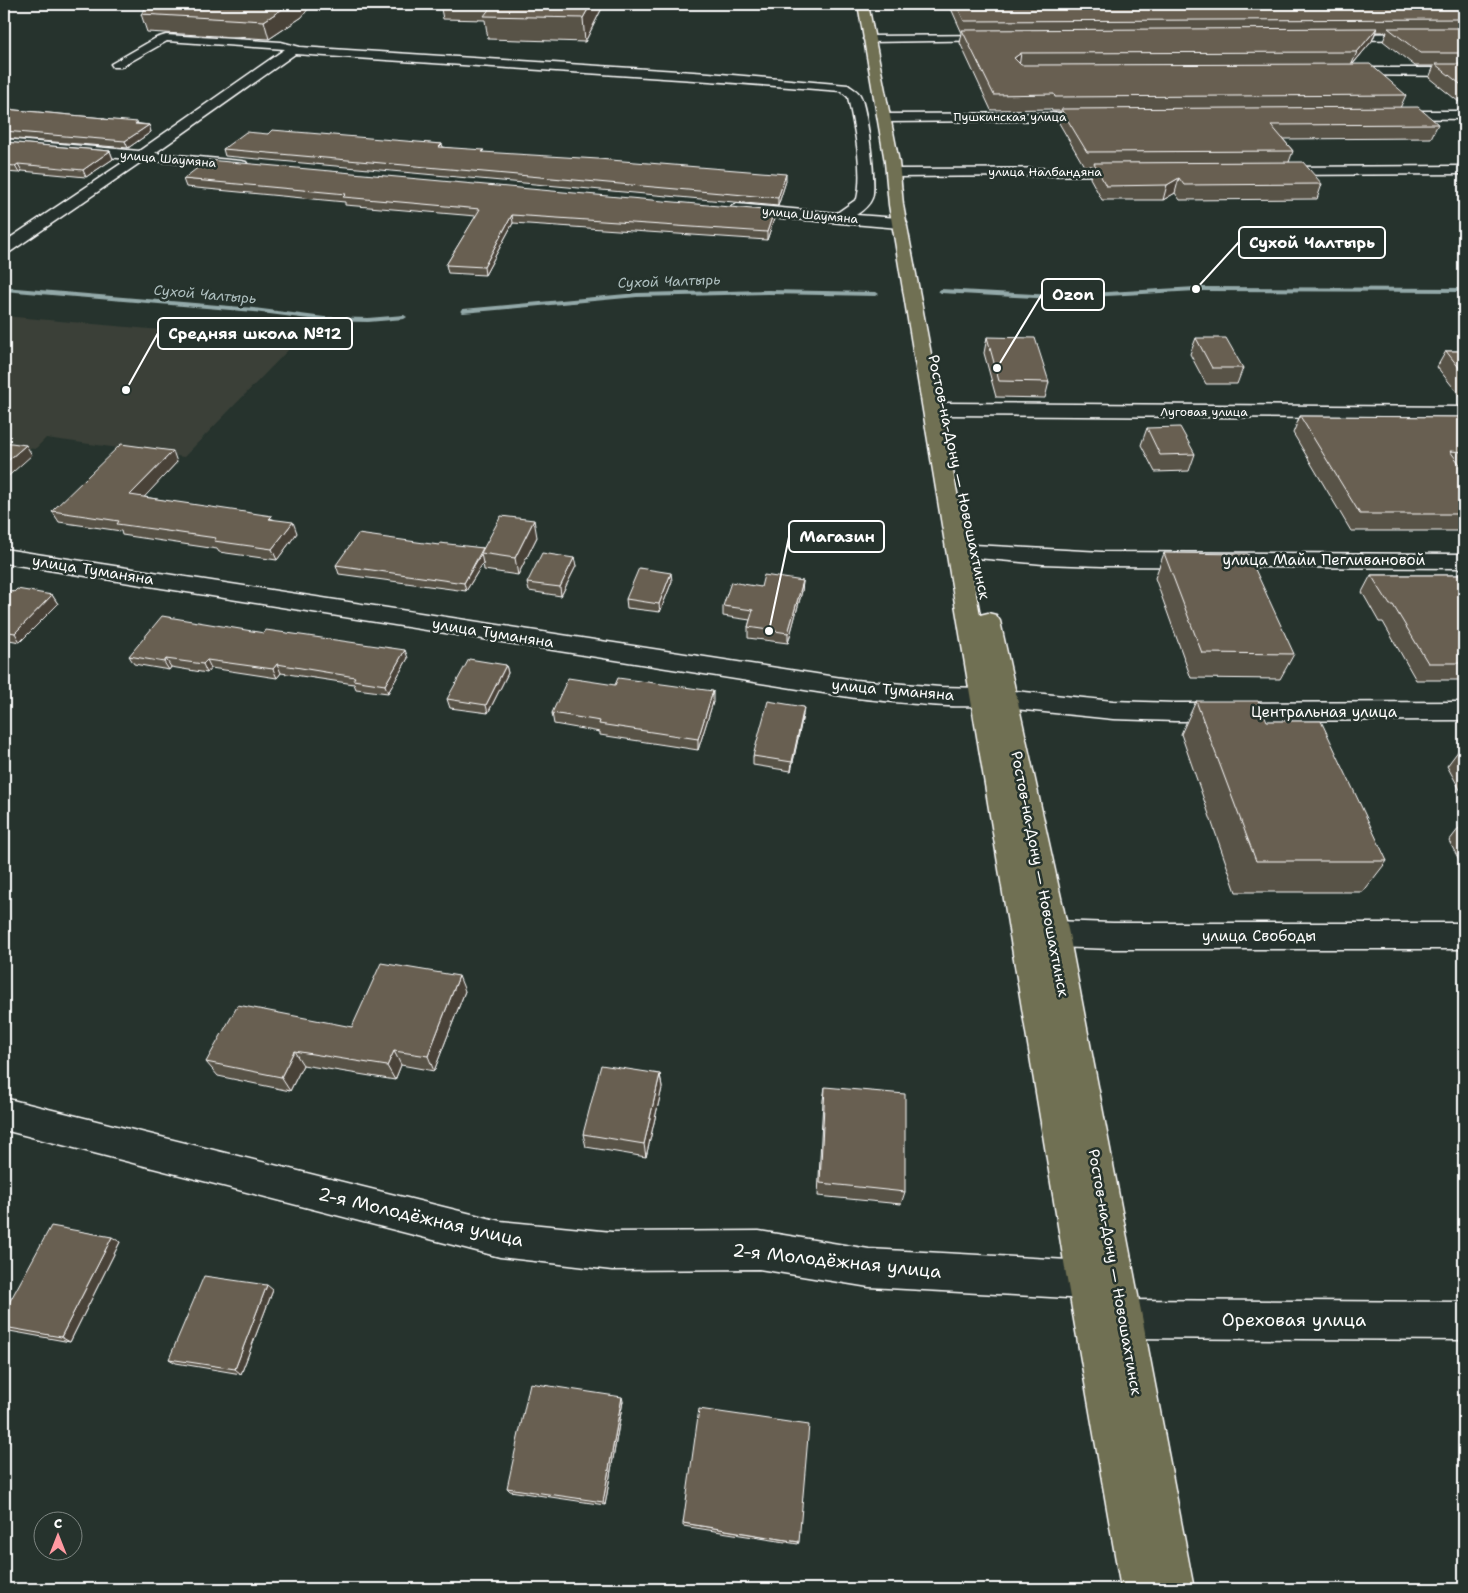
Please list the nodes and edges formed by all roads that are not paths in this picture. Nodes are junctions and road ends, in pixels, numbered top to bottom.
1 (863, 4) edge
2 (991, 22) edge
3 (1464, 36) edge
4 (1326, 37) edge
5 (869, 39) junction
6 (292, 50) junction
7 (117, 64) dead end
8 (1326, 72) edge
9 (1464, 72) edge
10 (1376, 115) edge
11 (1464, 115) edge
12 (1111, 117) edge
13 (885, 118) junction
14 (4, 143) edge
15 (141, 156) junction
16 (259, 167) edge
17 (894, 167) junction
18 (1464, 170) edge
19 (1255, 171) edge
20 (1145, 172) edge
21 (721, 208) edge
22 (839, 218) junction
23 (899, 223) junction
24 (4, 249) edge
25 (945, 409) junction
26 (1464, 413) edge
27 (974, 552) junction
28 (4, 556) edge
29 (1464, 561) edge
30 (994, 698) junction
31 (1464, 712) edge
32 (1054, 934) junction
33 (1464, 936) edge
34 (4, 1114) edge
35 (1086, 1280) junction
36 (1123, 1319) junction
37 (1464, 1321) edge
38 (1143, 1589) edge
39 (1172, 1589) edge

1 - 5 main road, Ростов-на-Дону — Новошахтинск
2 - 5 street
3 - 4 street
5 - 13 main road, Ростов-на-Дону — Новошахтинск
6 - 7 street
6 - 15 street
6 - 22 street
8 - 9 street
10 - 11 street
12 - 13 street, Пушкинская улица
13 - 17 main road, Ростов-на-Дону — Новошахтинск
14 - 15 street, улица Шаумяна
15 - 16 street, улица Шаумяна
15 - 24 street
17 - 20 street, улица Налбандяна
17 - 23 main road, Ростов-на-Дону — Новошахтинск
17 - 25 main road, Ростов-на-Дону — Новошахтинск
18 - 19 street
21 - 22 street, улица Шаумяна
22 - 23 street, улица Шаумяна
23 - 30 main road, Ростов-на-Дону — Новошахтинск
25 - 26 street, Луговая улица
25 - 27 main road, Ростов-на-Дону — Новошахтинск
27 - 29 street, улица Майи Пегливановой
27 - 30 main road, Ростов-на-Дону — Новошахтинск
28 - 30 street, улица Туманяна
30 - 31 street, Центральная улица
30 - 32 main road, Ростов-на-Дону — Новошахтинск
30 - 35 main road, Ростов-на-Дону — Новошахтинск
32 - 33 street, улица Свободы
32 - 36 main road, Ростов-на-Дону — Новошахтинск
34 - 35 street, 2-я Молодёжная улица
35 - 38 main road, Ростов-на-Дону — Новошахтинск
36 - 37 street, Ореховая улица
36 - 39 main road, Ростов-на-Дону — Новошахтинск

